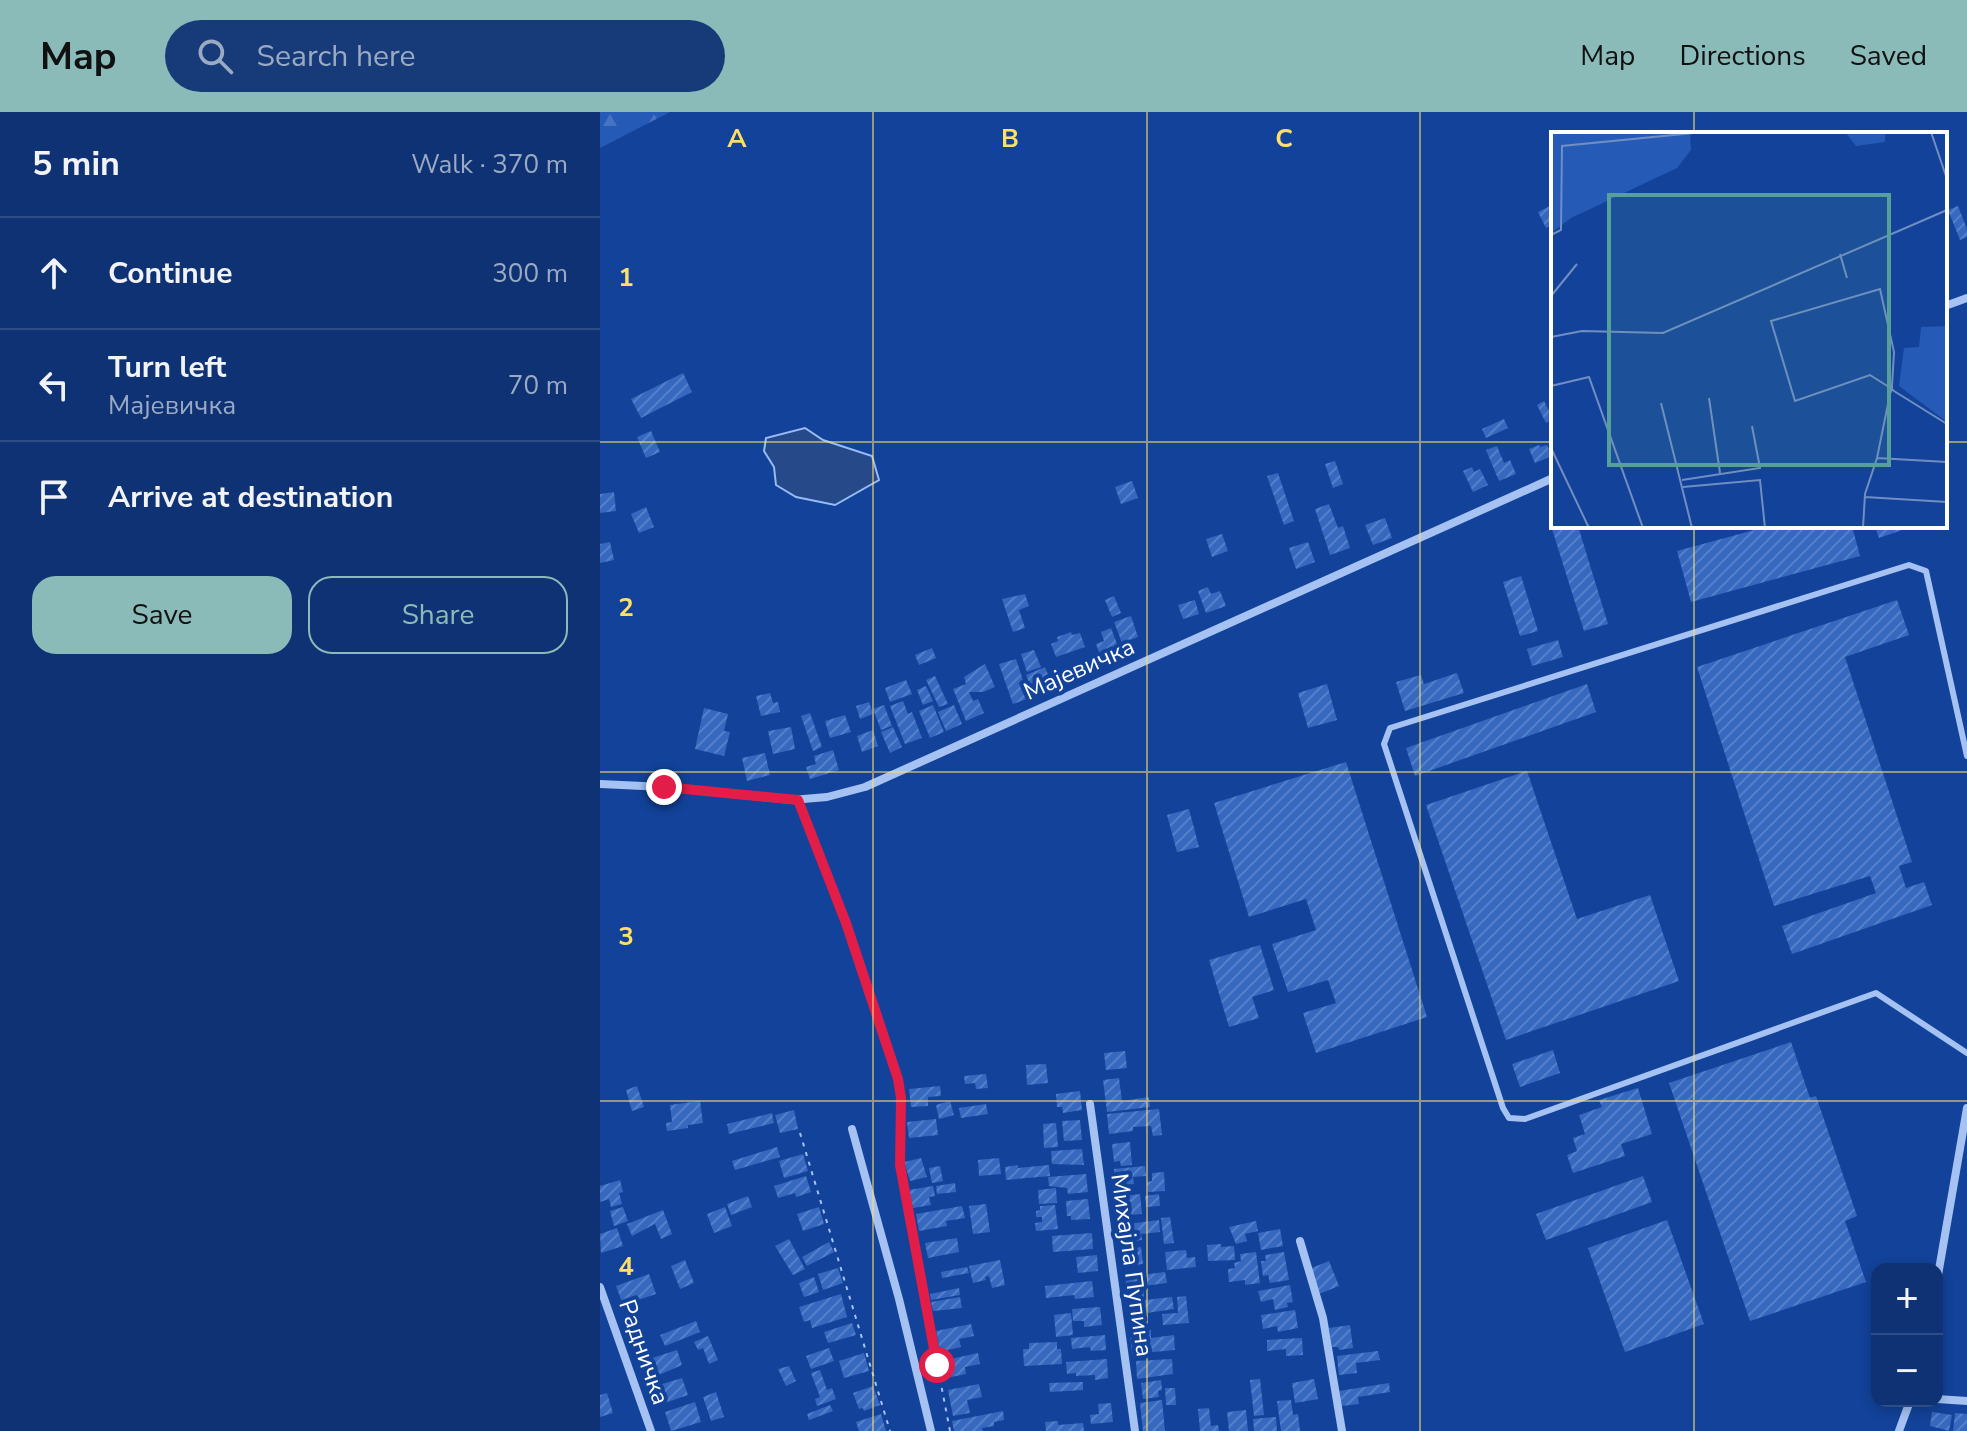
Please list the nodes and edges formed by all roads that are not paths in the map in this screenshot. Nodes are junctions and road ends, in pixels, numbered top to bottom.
1 (1967, 298) edge
2 (1947, 305) edge
3 (1551, 479) edge
4 (1967, 756) edge
5 (600, 784) edge
6 (1967, 1053) edge
7 (1090, 1104) dead end
8 (1967, 1108) edge
9 (852, 1129) dead end
10 (1300, 1241) dead end
11 (1940, 1263) edge
12 (600, 1287) edge
13 (1943, 1399) edge
14 (1967, 1401) edge
15 (1908, 1407) edge
16 (651, 1431) edge
17 (931, 1431) edge
18 (1135, 1431) edge
19 (1342, 1431) edge
20 (1899, 1431) edge

1 - 2 street
3 - 5 street, Мајевичка
4 - 6 lane
7 - 18 street, Михајла Пупина
8 - 11 street
9 - 17 street
10 - 19 street
12 - 16 street, Радничка
13 - 14 street
15 - 20 street

